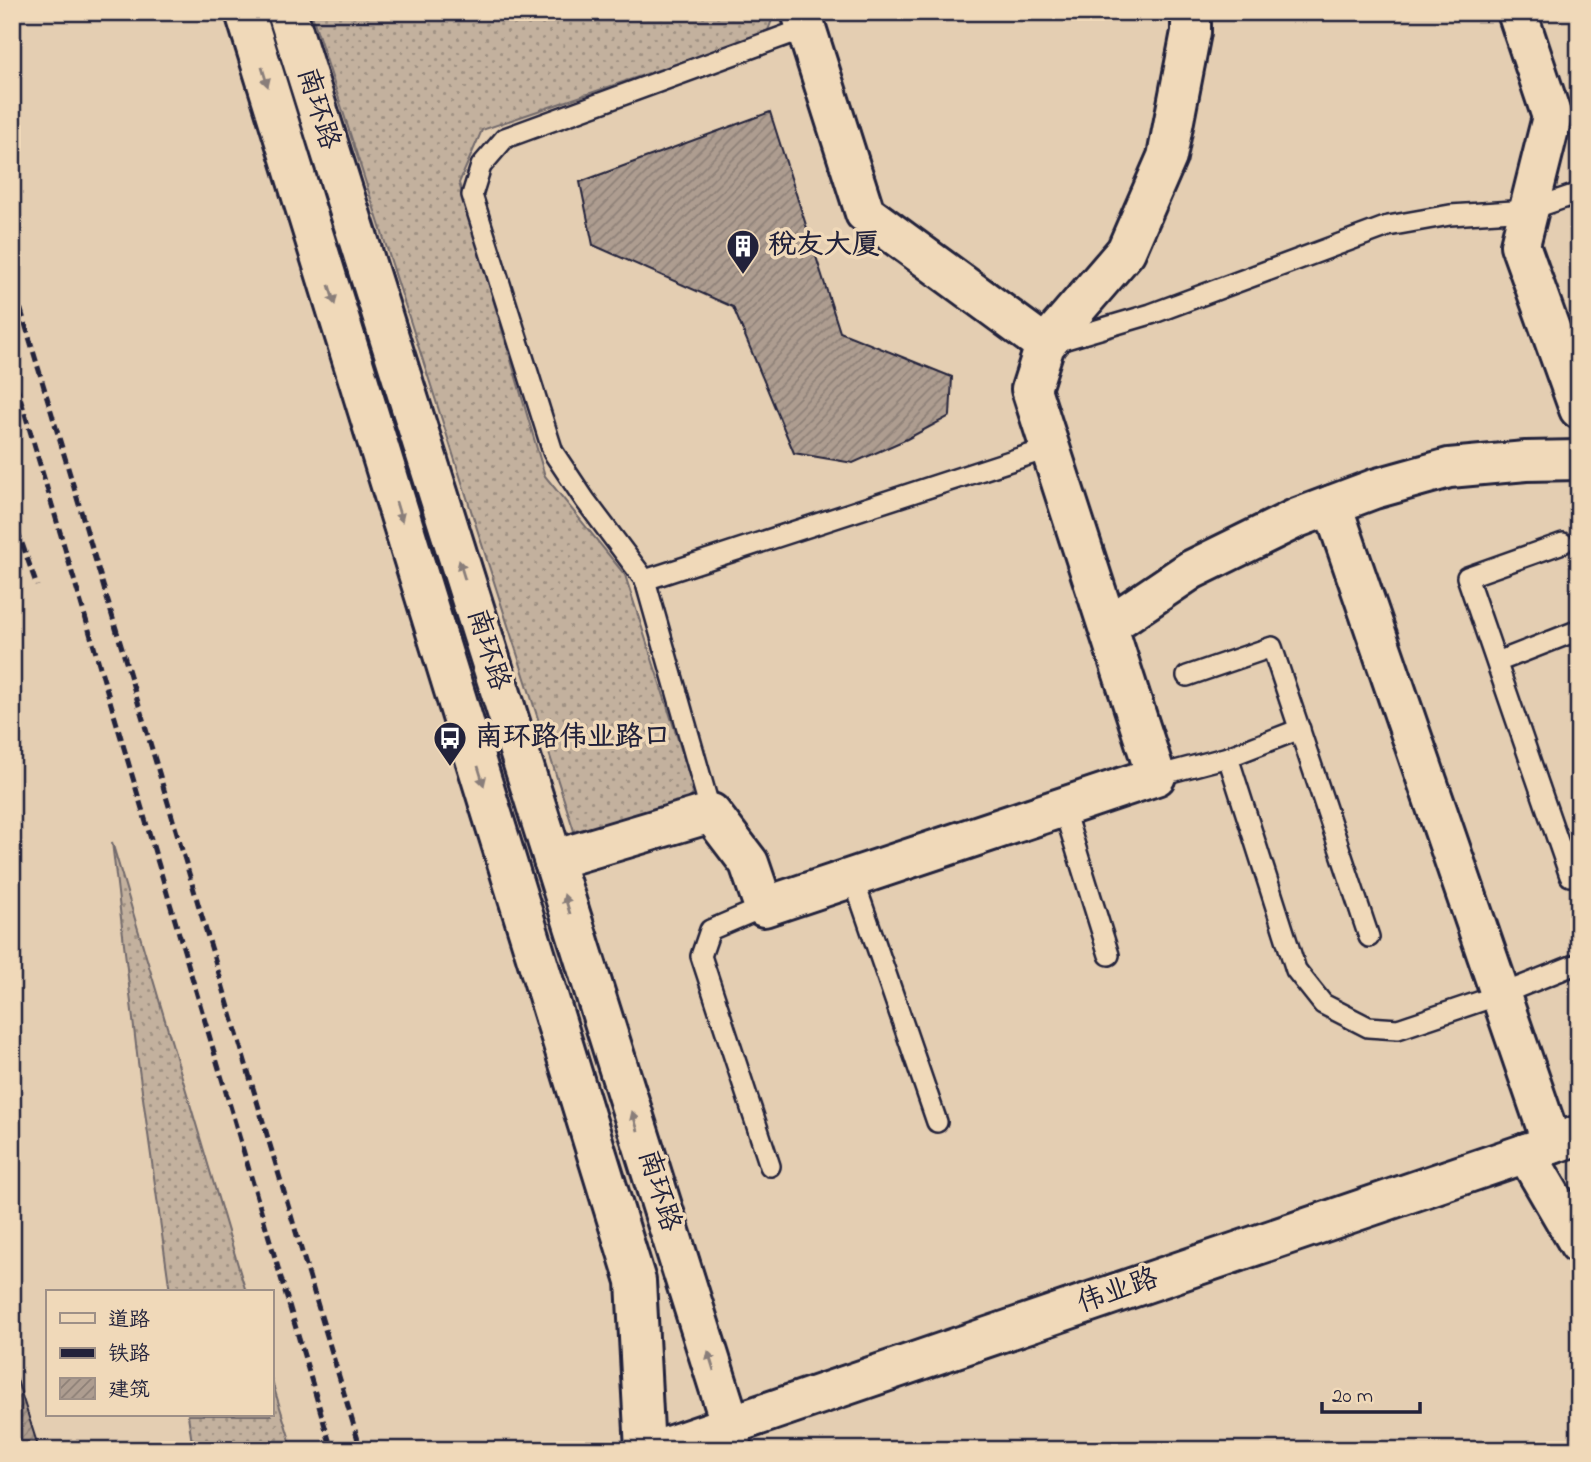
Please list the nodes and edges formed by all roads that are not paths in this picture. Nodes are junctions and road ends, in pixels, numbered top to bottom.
1 (245, 12) edge
2 (287, 12) edge
3 (1191, 12) edge
4 (1517, 12) edge
5 (804, 20) edge
6 (1579, 192) edge
7 (1529, 210) junction
8 (1045, 345) junction
9 (1579, 409) edge
10 (1050, 448) junction
11 (1579, 460) edge
12 (1332, 505) junction
13 (1563, 544) dead end
14 (645, 580) junction
15 (1108, 625) junction
16 (1579, 630) edge
17 (1497, 662) junction
18 (1187, 676) dead end
19 (1300, 730) junction
20 (1228, 757) junction
21 (1156, 776) junction
22 (1063, 807) junction
23 (711, 813) junction
24 (553, 860) junction
25 (1570, 876) dead end
26 (853, 878) junction
27 (764, 907) junction
28 (1369, 937) dead end
29 (1109, 955) dead end
30 (1579, 963) edge
31 (1502, 994) junction
32 (936, 1122) dead end
33 (1552, 1144) edge
34 (770, 1166) dead end
35 (1579, 1244) edge
36 (732, 1438) edge
37 (645, 1450) edge
38 (657, 1450) edge

1 -> 37 main road, 南环路
24 -> 2 main road, 南环路
3 - 8 main road
4 - 7 main road
5 - 8 main road
5 - 14 lane
6 - 7 lane
7 - 8 lane
7 - 9 main road
8 - 10 main road
10 - 14 lane
10 - 15 main road
11 - 12 main road
12 - 15 main road
12 - 31 main road
13 - 17 lane
14 - 23 lane
15 - 21 main road
16 - 17 lane
17 - 25 lane
18 - 19 lane
19 - 20 lane
19 - 28 lane
20 - 21 lane
20 - 31 lane
21 - 22 main road
22 - 26 main road
22 - 29 lane
23 - 24 main road
23 - 27 main road
36 -> 24 main road, 南环路
26 - 27 main road
26 - 32 lane
27 - 34 lane
30 - 31 lane
31 - 33 main road
33 - 35 main road
33 - 36 main road, 伟业路
36 - 38 main road, 伟业路

